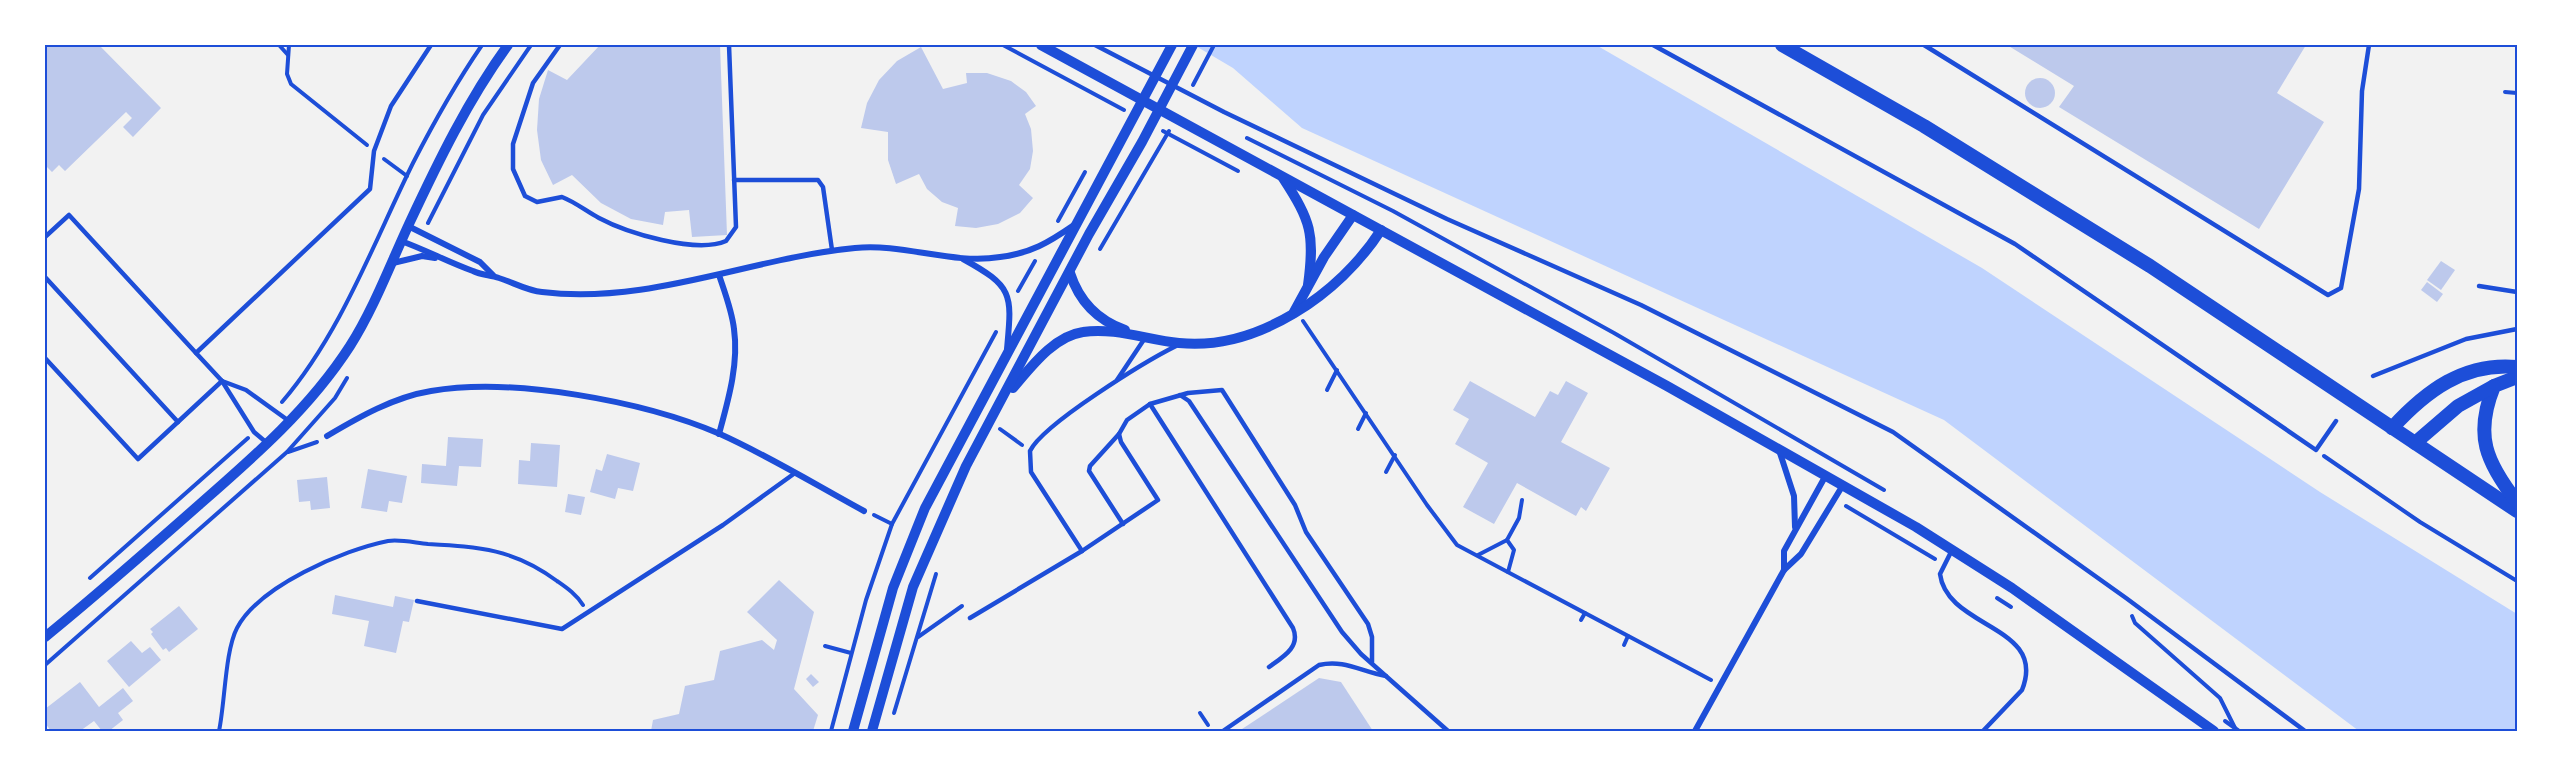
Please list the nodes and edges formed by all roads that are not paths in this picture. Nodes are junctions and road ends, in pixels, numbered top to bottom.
1 (431, 45) edge
2 (508, 45) edge
3 (560, 45) edge
4 (729, 45) edge
5 (1041, 45) edge
6 (1095, 45) edge
7 (1172, 45) edge
8 (1194, 45) edge
9 (1653, 45) edge
10 (1782, 45) edge
11 (1792, 45) edge
12 (1924, 45) edge
13 (2369, 45) edge
14 (1804, 57) junction
15 (1281, 175) junction
16 (734, 180) junction
17 (1353, 215) junction
18 (1074, 225) junction
19 (408, 226) junction
20 (1380, 230) junction
21 (45, 237) edge
22 (402, 241) junction
23 (832, 250) junction
24 (963, 259) junction
25 (448, 261) junction
26 (392, 263) junction
27 (1070, 273) junction
28 (719, 275) junction
29 (493, 276) junction
30 (45, 277) edge
31 (1308, 285) junction
32 (2479, 286) dead end
33 (2517, 292) edge
34 (1294, 312) junction
35 (2517, 329) edge
36 (1145, 338) junction
37 (1180, 344) junction
38 (1007, 352) junction
39 (196, 353) junction
40 (45, 358) edge
41 (2517, 367) edge
42 (2373, 376) dead end
43 (2517, 377) edge
44 (1117, 380) junction
45 (222, 381) junction
46 (2494, 386) junction
47 (1180, 395) junction
48 (999, 404) junction
49 (1150, 404) junction
50 (290, 421) junction
51 (2336, 421) dead end
52 (178, 422) junction
53 (2392, 428) junction
54 (719, 434) junction
55 (1119, 434) junction
56 (327, 436) road end
57 (2415, 443) junction
58 (268, 444) junction
59 (1778, 448) junction
60 (795, 473) junction
61 (1826, 475) junction
62 (1844, 485) junction
63 (2517, 502) edge
64 (864, 511) road end
65 (2517, 511) edge
66 (1123, 524) junction
67 (1795, 528) junction
68 (1952, 550) junction
69 (1082, 551) junction
70 (1784, 570) junction
71 (417, 601) dead end
72 (970, 618) dead end
73 (45, 637) edge
74 (1372, 662) junction
75 (1269, 666) dead end
76 (1388, 677) junction
77 (853, 731) edge
78 (872, 731) edge
79 (1223, 731) edge
80 (1448, 731) edge
81 (1695, 731) edge
82 (1983, 731) edge
83 (2214, 731) edge
84 (2306, 731) edge

1 - 39 lane
2 - 19 street
3 - 16 lane
4 - 16 lane
5 - 15 street
6 - 84 lane
7 - 18 street
8 - 27 street
9 - 51 lane
10 - 14 main road
11 - 14 main road
12 - 13 lane
14 - 53 main road
15 - 17 street
15 - 31 street
16 - 23 lane
17 - 20 street
17 - 31 street
18 - 24 street
18 - 38 street
19 - 22 street
19 - 29 street
20 - 34 street
20 - 59 street
21 - 39 lane
22 - 25 street
22 - 26 street
23 - 24 street
23 - 28 street
24 - 38 street
25 - 26 street
25 - 29 street
26 - 50 street
27 - 36 street
27 - 48 street
28 - 29 street
28 - 54 street
30 - 52 lane
31 - 34 street
32 - 33 lane
34 - 37 street
35 - 42 lane
36 - 37 street
36 - 44 lane
36 - 48 street
37 - 44 lane
38 - 77 street
39 - 45 lane
40 - 52 lane
41 - 53 main road
43 - 46 main road
44 - 69 lane
45 - 50 lane
45 - 52 lane
45 - 58 lane
46 - 57 main road
46 - 63 main road
47 - 49 lane
47 - 74 lane
47 - 74 lane
48 - 78 street
49 - 55 lane
49 - 75 lane
50 - 58 street
53 - 57 main road
54 - 56 street
54 - 60 street
55 - 66 lane
55 - 66 lane
57 - 65 main road
58 - 73 street
59 - 61 street
59 - 67 street
60 - 64 street
60 - 71 lane
61 - 62 street
61 - 67 street
62 - 68 street
62 - 70 street
66 - 69 lane
67 - 70 street
68 - 82 lane
68 - 83 street
69 - 72 lane
70 - 81 street
74 - 76 lane
76 - 79 lane
76 - 80 lane

